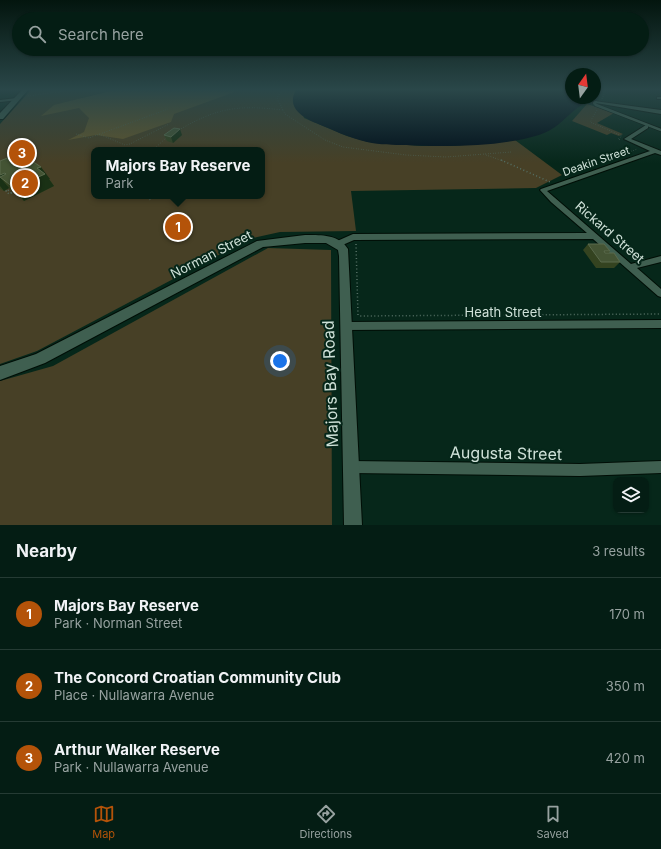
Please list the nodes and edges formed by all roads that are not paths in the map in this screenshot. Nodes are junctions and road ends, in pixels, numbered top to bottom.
1 (625, 114) edge
2 (646, 127) dead end
3 (661, 130) edge
4 (658, 152) edge
5 (543, 190) joint
6 (595, 236) junction
7 (338, 244) junction
8 (661, 259) edge
9 (630, 266) junction
10 (661, 294) edge
11 (661, 324) edge
12 (346, 326) junction
13 (0, 373) edge
14 (351, 467) junction
15 (661, 467) edge
16 (353, 525) edge

1 - 3 lane
2 - 4 street
4 - 5 street, Deakin Street
5 - 6 street, Rickard Street
6 - 7 street
6 - 9 street, Rickard Street
7 - 12 main road, Majors Bay Road
7 - 13 main road, Norman Street
8 - 9 street
9 - 10 street, Rickard Street
11 - 12 street, Heath Street
12 - 14 main road, Majors Bay Road
14 - 15 street, Augusta Street
14 - 16 main road, Majors Bay Road

